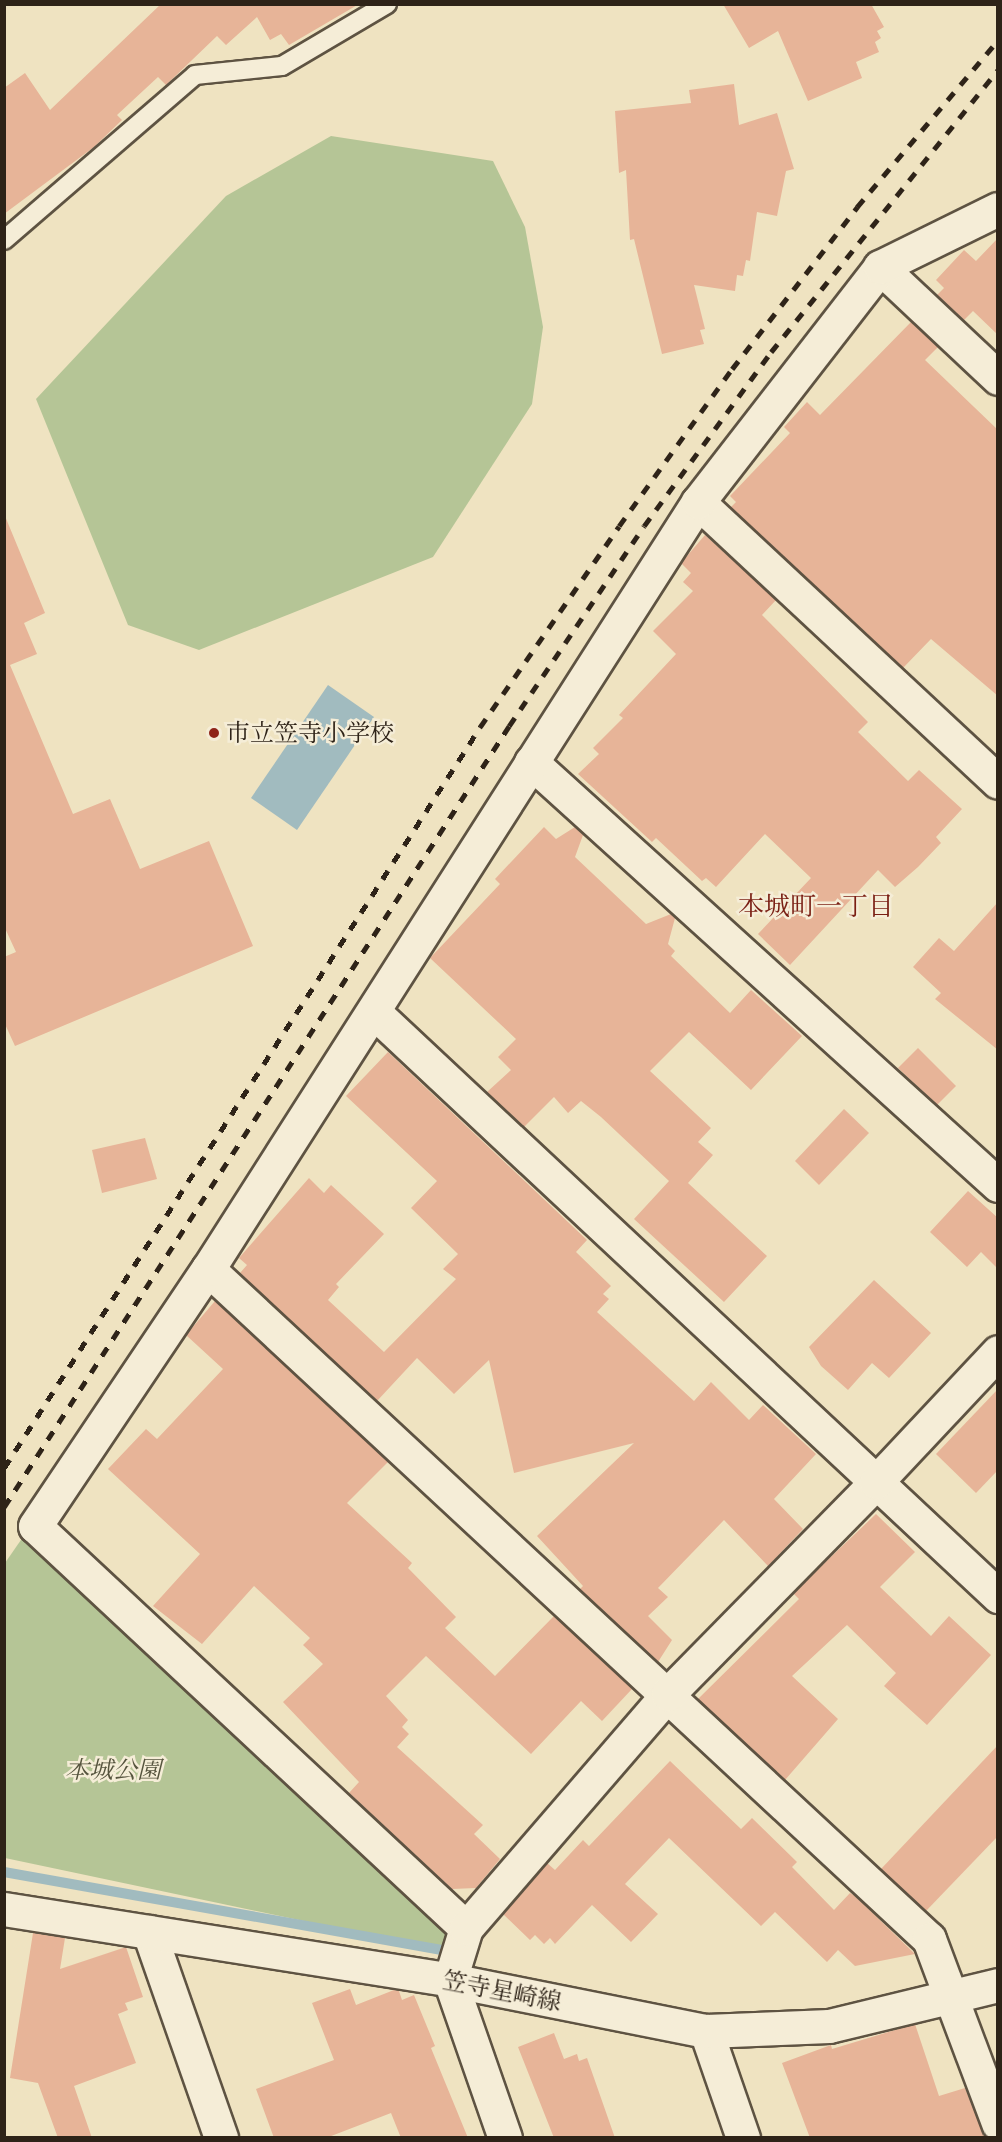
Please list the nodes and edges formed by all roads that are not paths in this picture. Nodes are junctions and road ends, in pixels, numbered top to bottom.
1 (387, 4) edge
2 (998, 209) edge
3 (4, 240) edge
4 (880, 267) junction
5 (998, 378) edge
6 (698, 502) junction
7 (531, 762) junction
8 (998, 782) edge
9 (374, 1012) junction
10 (998, 1185) edge
11 (208, 1269) junction
12 (998, 1352) edge
13 (876, 1482) junction
14 (998, 1596) edge
15 (668, 1694) junction
16 (4, 1909) edge
17 (466, 1928) junction
18 (149, 1932) junction
19 (450, 1980) junction
20 (998, 1985) edge
21 (953, 1997) junction
22 (706, 2031) junction
23 (998, 2123) edge
24 (221, 2138) edge
25 (505, 2138) edge
26 (743, 2138) edge

1 - 3 lane
2 - 4 street
4 - 5 street
4 - 6 street
6 - 7 street
6 - 8 street
7 - 9 street
7 - 10 street
9 - 11 street
9 - 13 street
11 - 15 street
11 - 17 street
12 - 13 street
13 - 14 street
13 - 15 street
15 - 17 street
15 - 21 street
16 - 18 street, 笠寺星崎線
17 - 19 street
18 - 19 street, 笠寺星崎線
18 - 24 street
19 - 22 street, 笠寺星崎線
19 - 25 street
20 - 21 street, 笠寺星崎線
21 - 22 street, 笠寺星崎線
21 - 23 street
22 - 26 street

